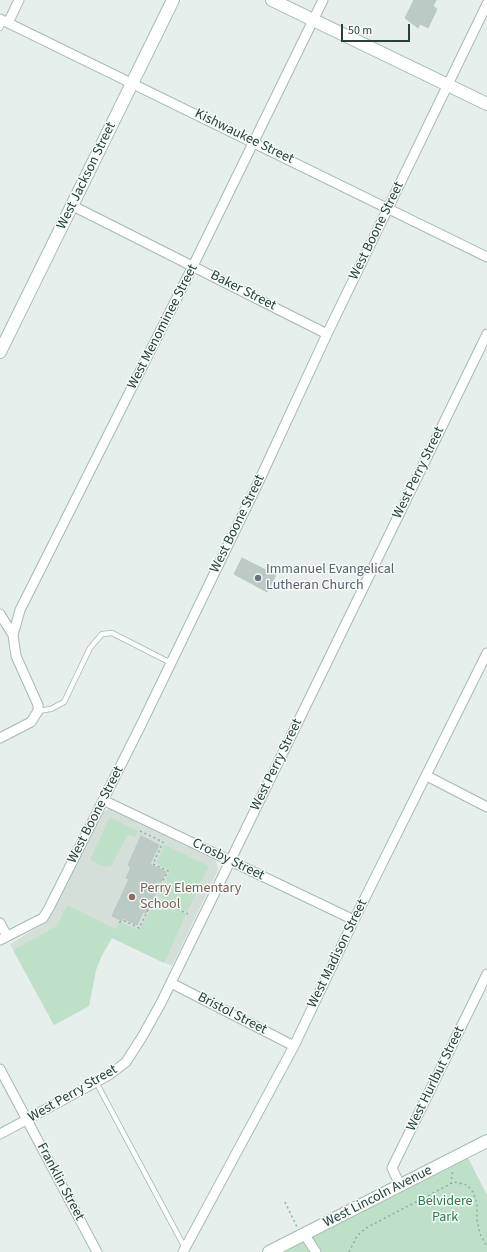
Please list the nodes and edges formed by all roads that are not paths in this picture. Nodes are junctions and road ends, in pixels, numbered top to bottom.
1 (19, 0) edge
2 (172, 0) edge
3 (272, 0) edge
4 (323, 0) edge
5 (487, 4) edge
6 (313, 19) junction
7 (3, 23) edge
8 (133, 84) junction
9 (448, 84) junction
10 (487, 104) edge
11 (254, 142) junction
12 (73, 206) junction
13 (388, 207) junction
14 (487, 257) edge
15 (193, 266) junction
16 (327, 334) junction
17 (487, 334) edge
18 (1, 346) edge
19 (0, 614) edge
20 (13, 635) junction
21 (487, 653) edge
22 (171, 663) junction
23 (38, 711) junction
24 (0, 738) edge
25 (427, 776) junction
26 (103, 800) junction
27 (487, 807) edge
28 (230, 860) junction
29 (354, 920) junction
30 (0, 923) edge
31 (4, 938) edge
32 (487, 974) edge
33 (171, 983) junction
34 (294, 1046) junction
35 (0, 1069) edge
36 (96, 1082) junction
37 (27, 1120) junction
38 (0, 1134) edge
39 (487, 1142) edge
40 (400, 1185) junction
41 (303, 1235) junction
42 (184, 1250) edge
43 (97, 1252) edge
44 (269, 1252) edge
45 (316, 1252) edge

1 - 7 street
2 - 8 street, West Jackson Street
3 - 6 street
4 - 6 street, West Menominee Street
5 - 9 street, West Boone Street
6 - 9 street
6 - 11 street, West Menominee Street
7 - 8 street, Kishwaukee Street
8 - 11 street, Kishwaukee Street
8 - 12 street, West Jackson Street
9 - 10 street
9 - 13 street, West Boone Street
11 - 13 street, Kishwaukee Street
11 - 15 street, West Menominee Street
12 - 15 street, Baker Street
12 - 18 street, West Jackson Street
13 - 14 street, Kishwaukee Street
13 - 16 street, West Boone Street
15 - 16 street, Baker Street
15 - 20 street, West Menominee Street
16 - 22 street, West Boone Street
17 - 28 street, West Perry Street
19 - 20 street
20 - 23 street
21 - 25 street, West Madison Street
22 - 23 lane
22 - 26 street, West Boone Street
23 - 24 street
25 - 27 street
25 - 29 street, West Madison Street
26 - 28 street, Crosby Street
26 - 31 street, West Boone Street
28 - 29 street, Crosby Street
28 - 33 street, West Perry Street
29 - 34 street, West Madison Street
30 - 31 street
32 - 40 street, West Hurlbut Street
33 - 34 street, Bristol Street
33 - 36 street, West Perry Street
34 - 42 street, West Madison Street
35 - 37 street, Franklin Street
36 - 37 street, West Perry Street
36 - 42 lane
37 - 38 street, West Perry Street
37 - 43 street, Franklin Street
39 - 40 street, West Lincoln Avenue
40 - 41 street, West Lincoln Avenue
41 - 44 street, West Lincoln Avenue
41 - 45 street

